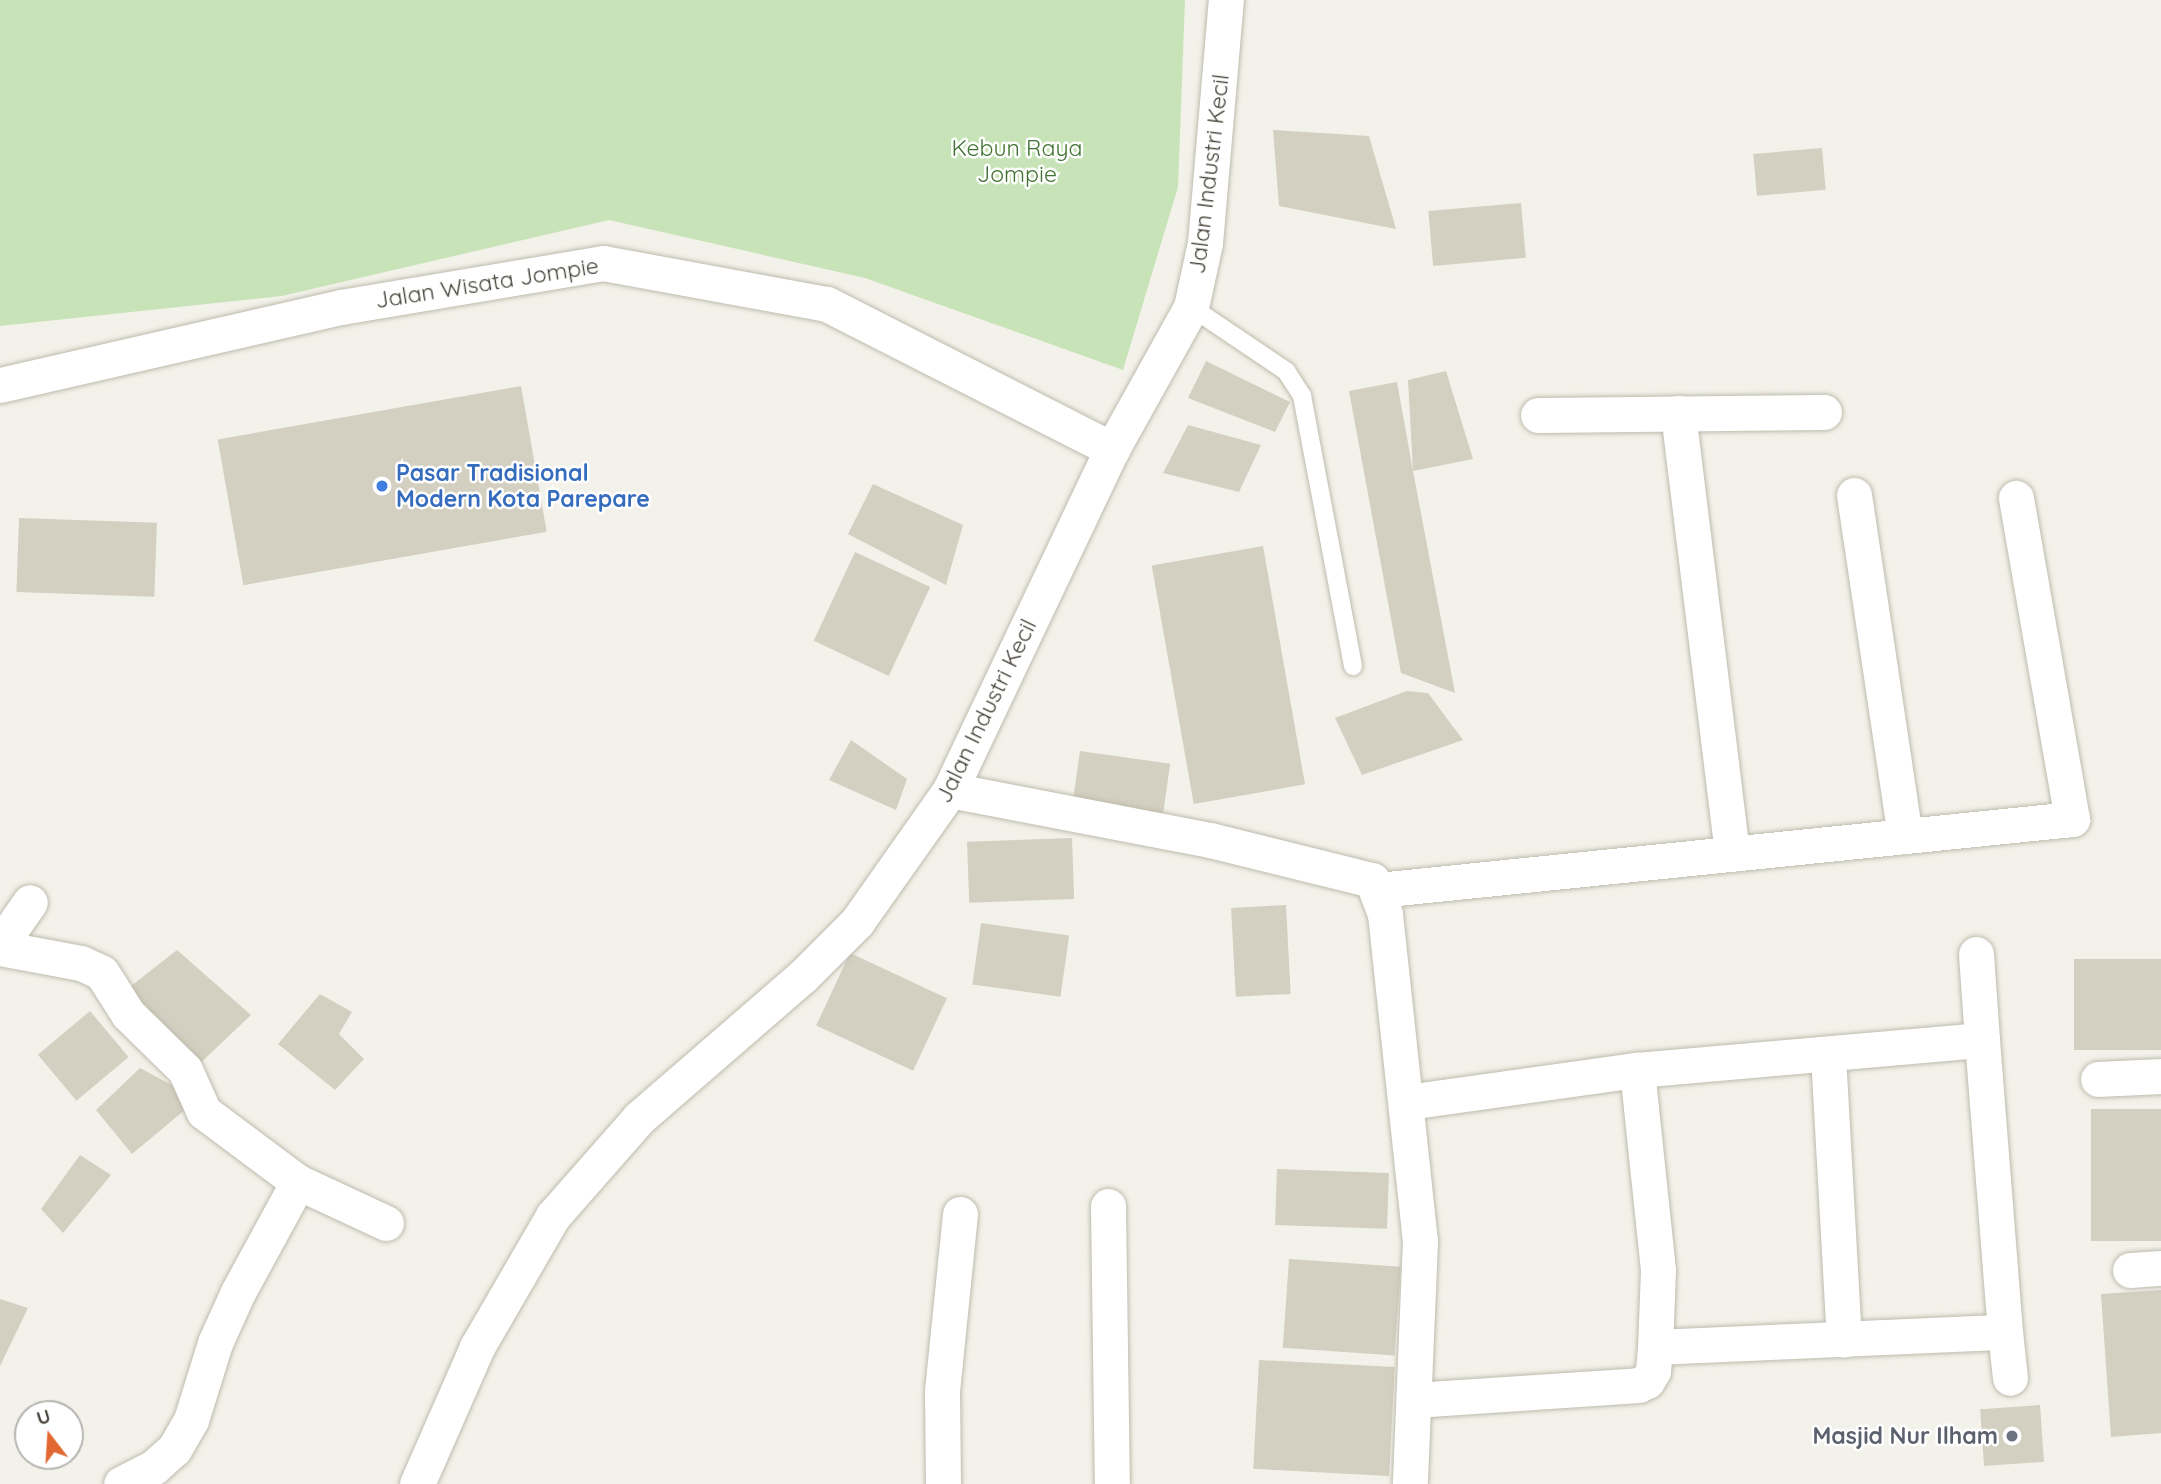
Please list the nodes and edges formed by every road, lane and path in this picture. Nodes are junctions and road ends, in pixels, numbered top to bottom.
1 (1226, 0) edge
2 (1191, 307) junction
3 (0, 385) edge
4 (1824, 412) dead end
5 (1678, 413) junction
6 (1538, 415) dead end
7 (1112, 449) junction
8 (1854, 495) dead end
9 (2017, 498) dead end
10 (1353, 666) dead end
11 (950, 790) junction
12 (1905, 836) junction
13 (1732, 854) junction
14 (1378, 890) junction
15 (30, 902) dead end
16 (0, 946) edge
17 (1976, 954) dead end
18 (1982, 1040) junction
19 (1828, 1055) junction
20 (1637, 1070) junction
21 (2161, 1076) edge
22 (2098, 1079) dead end
23 (1408, 1102) junction
24 (298, 1182) junction
25 (1108, 1206) dead end
26 (960, 1214) dead end
27 (386, 1223) dead end
28 (2006, 1332) junction
29 (1844, 1340) junction
30 (1655, 1346) junction
31 (2010, 1378) dead end
32 (1414, 1400) junction
33 (121, 1484) edge
34 (417, 1484) edge
35 (943, 1484) edge
36 (1112, 1484) edge
37 (1409, 1484) edge

1 - 2 street, Jalan Industri Kecil
2 - 7 street, Jalan Industri Kecil
2 - 10 lane
3 - 7 street, Jalan Wisata Jompie
4 - 5 street
5 - 6 street
5 - 13 street
7 - 11 street, Jalan Industri Kecil
8 - 12 street
9 - 12 street
11 - 14 street
11 - 34 street, Jalan Industri Kecil
12 - 13 street
13 - 14 street
14 - 23 street
15 - 16 street
16 - 24 street
17 - 18 street
18 - 19 street
18 - 28 street
19 - 20 street
19 - 29 street
20 - 23 street
20 - 30 street
21 - 22 street
23 - 32 street
24 - 27 street
24 - 33 street
25 - 36 street
26 - 35 street
28 - 29 street
28 - 31 street
29 - 30 street
30 - 32 street
32 - 37 street

